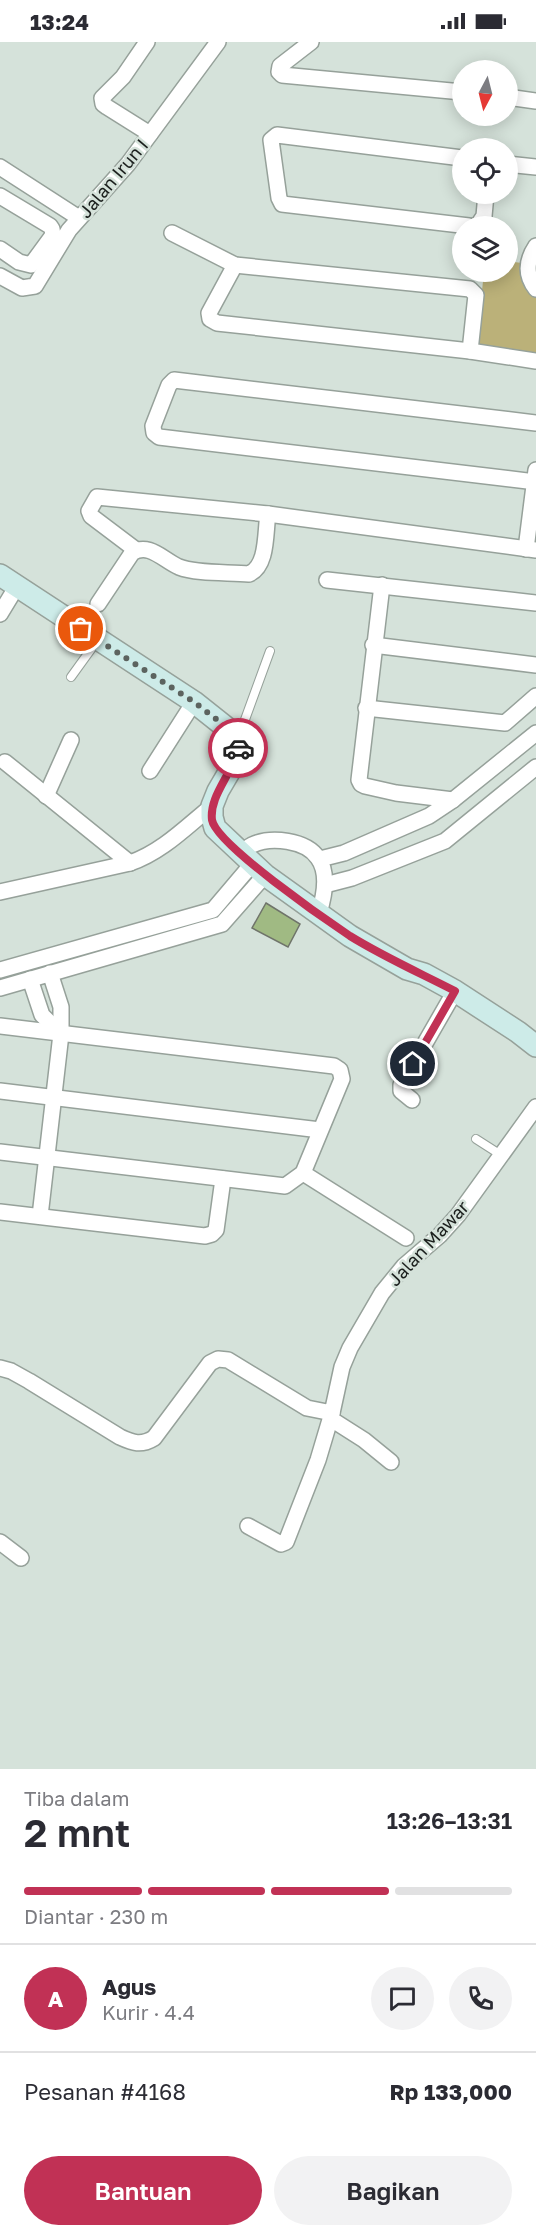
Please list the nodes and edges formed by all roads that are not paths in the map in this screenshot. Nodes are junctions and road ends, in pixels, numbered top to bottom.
1 (147, 42) edge
2 (218, 42) edge
3 (311, 42) edge
4 (452, 91) edge
5 (518, 99) edge
6 (536, 101) edge
7 (150, 134) junction
8 (452, 157) edge
9 (518, 165) edge
10 (0, 167) edge
11 (536, 167) edge
12 (0, 196) edge
13 (79, 218) junction
14 (452, 224) edge
15 (172, 233) dead end
16 (536, 246) edge
17 (0, 249) edge
18 (235, 265) junction
19 (0, 276) edge
20 (536, 289) edge
21 (470, 351) junction
22 (536, 361) edge
23 (536, 423) edge
24 (535, 478) edge
25 (268, 514) junction
26 (136, 550) junction
27 (531, 550) edge
28 (8, 580) edge
29 (327, 580) dead end
30 (382, 585) junction
31 (536, 603) edge
32 (98, 604) dead end
33 (0, 614) edge
34 (98, 639) junction
35 (373, 645) junction
36 (270, 651) dead end
37 (536, 665) edge
38 (71, 677) dead end
39 (536, 696) edge
40 (194, 702) junction
41 (366, 708) junction
42 (536, 733) edge
43 (238, 737) junction
44 (71, 740) dead end
45 (5, 762) dead end
46 (536, 766) edge
47 (150, 771) dead end
48 (46, 796) junction
49 (453, 800) junction
50 (212, 806) junction
51 (344, 854) junction
52 (320, 859) junction
53 (130, 863) junction
54 (253, 864) junction
55 (352, 878) junction
56 (325, 885) junction
57 (0, 892) edge
58 (319, 913) junction
59 (0, 970) edge
60 (50, 973) junction
61 (30, 979) junction
62 (0, 988) edge
63 (455, 991) junction
64 (0, 1026) edge
65 (62, 1034) junction
66 (536, 1046) edge
67 (0, 1091) edge
68 (54, 1098) junction
69 (412, 1100) dead end
70 (536, 1107) edge
71 (320, 1130) junction
72 (476, 1139) dead end
73 (0, 1152) edge
74 (501, 1155) junction
75 (47, 1158) junction
76 (303, 1173) junction
77 (223, 1179) junction
78 (0, 1212) edge
79 (40, 1216) junction
80 (406, 1238) dead end
81 (0, 1368) edge
82 (331, 1416) junction
83 (391, 1462) dead end
84 (248, 1526) dead end
85 (0, 1542) edge
86 (21, 1558) dead end

1 - 7 street
2 - 7 street, Jalan Irun I
3 - 4 street
5 - 6 street
7 - 13 street, Jalan Irun I
8 - 14 street
9 - 11 street
10 - 13 street
12 - 17 street
13 - 19 street, Jalan Irun I
15 - 18 street
16 - 20 street
18 - 21 street
18 - 21 street
21 - 22 street
23 - 24 street
24 - 27 street
25 - 26 street
25 - 26 street
25 - 27 street
26 - 32 street
28 - 33 street
28 - 34 main road
29 - 30 street
30 - 31 street
30 - 35 street
34 - 38 lane
34 - 40 main road
35 - 37 street
35 - 41 street
36 - 43 lane
39 - 41 street
40 - 43 main road
40 - 47 street
41 - 49 street
42 - 49 street
43 - 50 main road
44 - 48 street
45 - 48 street
46 - 55 street
48 - 53 street
49 - 51 street
50 - 53 street
50 - 54 main road
51 - 52 street
51 - 55 street
52 - 54 street
52 - 56 street
53 - 57 street
54 - 58 main road
54 - 59 street
54 - 60 street
55 - 56 street
56 - 58 street
58 - 63 main road
60 - 61 street
60 - 65 street
61 - 62 street
61 - 65 street
63 - 66 main road
63 - 69 street
64 - 65 street
65 - 68 street
65 - 71 street
67 - 68 street
68 - 71 street
68 - 75 street
70 - 74 street, Jalan Mawar
71 - 76 street
72 - 74 lane
73 - 75 street
74 - 82 street, Jalan Mawar
75 - 77 street
75 - 79 street
76 - 77 street
76 - 80 street
77 - 79 street
78 - 79 street
81 - 82 street
82 - 83 street
82 - 84 street, Jalan Mawar
85 - 86 street

